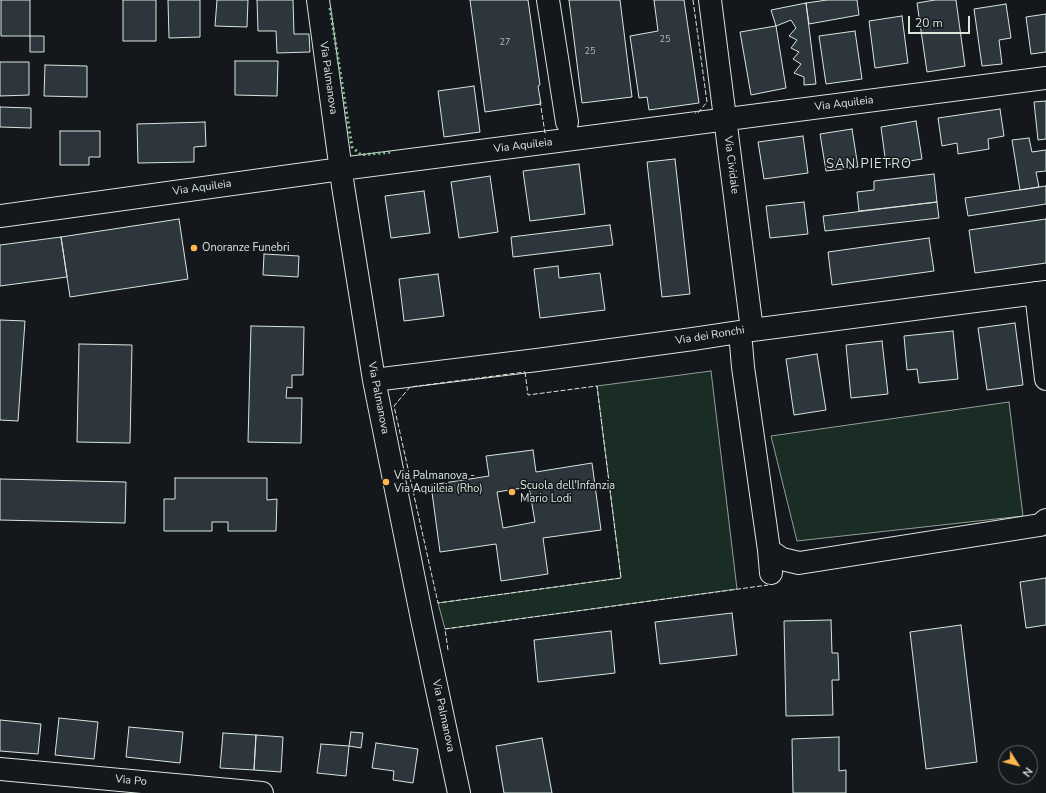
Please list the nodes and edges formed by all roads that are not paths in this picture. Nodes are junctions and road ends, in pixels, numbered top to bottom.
1 (318, 0) edge
2 (548, 0) edge
3 (710, 0) edge
4 (1046, 78) edge
5 (725, 120) junction
6 (567, 122) dead end
7 (341, 169) junction
8 (0, 216) edge
9 (1041, 293) edge
10 (746, 330) junction
11 (1046, 379) edge
12 (374, 380) junction
13 (1046, 520) edge
14 (769, 550) junction
15 (771, 573) dead end
16 (0, 769) edge
17 (262, 793) edge
18 (459, 793) edge

1 - 7 street, Via Palmanova
2 - 6 street
3 - 5 street, Via Cividale
4 - 5 street, Via Aquileia
5 - 7 street, Via Aquileia
5 - 10 street, Via Cividale
7 - 8 street, Via Aquileia
7 - 12 street, Via Palmanova
9 - 10 street, Via dei Ronchi
9 - 11 street
10 - 12 street, Via dei Ronchi
10 - 14 street, Via Cividale
12 - 18 street, Via Palmanova
13 - 14 street
14 - 15 street, Via Cividale
16 - 17 street, Via Po

